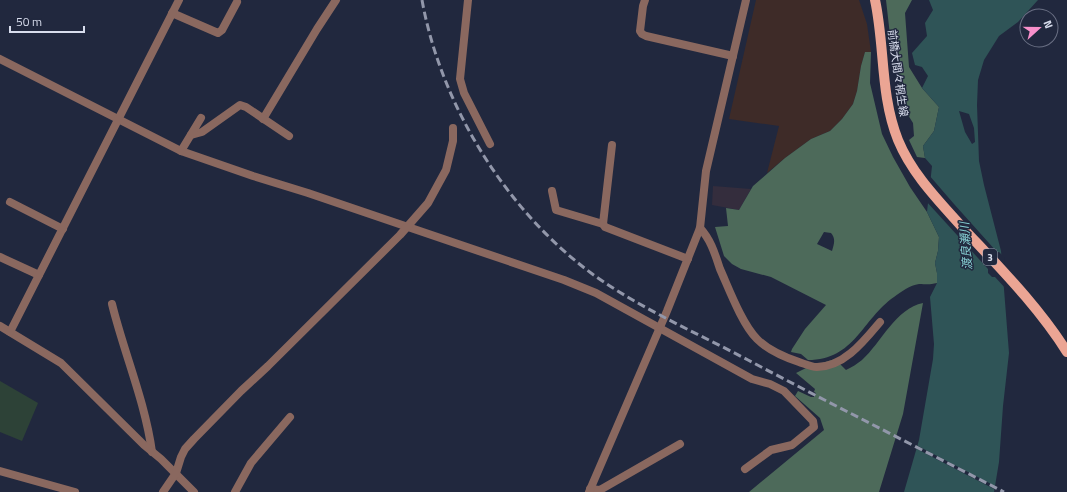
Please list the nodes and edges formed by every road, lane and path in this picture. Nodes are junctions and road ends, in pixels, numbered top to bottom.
1 (179, 0) edge
2 (336, 0) edge
3 (468, 0) edge
4 (645, 0) edge
5 (746, 0) edge
6 (875, 0) edge
7 (237, 2) dead end
8 (172, 12) junction
9 (733, 56) junction
10 (0, 59) edge
11 (201, 118) dead end
12 (119, 119) junction
13 (264, 119) junction
14 (453, 128) dead end
15 (191, 135) junction
16 (289, 136) dead end
17 (490, 144) dead end
18 (612, 145) dead end
19 (181, 151) junction
20 (552, 191) dead end
21 (10, 202) dead end
22 (603, 224) junction
23 (408, 227) junction
24 (700, 228) junction
25 (63, 229) junction
26 (0, 256) edge
27 (688, 259) junction
28 (39, 275) junction
29 (112, 304) dead end
30 (880, 322) dead end
31 (0, 326) edge
32 (658, 328) junction
33 (10, 332) junction
34 (1067, 352) edge
35 (290, 417) dead end
36 (680, 444) dead end
37 (152, 452) junction
38 (745, 469) dead end
39 (0, 471) edge
40 (176, 474) junction
41 (590, 491) edge
42 (75, 492) edge
43 (163, 492) edge
44 (194, 492) edge
45 (234, 492) edge

1 - 8 street
2 - 13 street
3 - 17 street
4 - 9 street
5 - 9 street
6 - 34 main road, 前橋大間々桐生線 / 3
7 - 8 street
8 - 12 street
9 - 24 street
10 - 12 street
11 - 15 street
12 - 19 street
12 - 25 street
13 - 15 street
13 - 16 street
14 - 23 street
15 - 19 street
18 - 22 street
19 - 23 street
20 - 22 street
21 - 25 street
22 - 27 street
23 - 32 street
23 - 40 street
24 - 27 street
24 - 30 street
25 - 28 street
26 - 28 street
27 - 32 street
28 - 33 street
29 - 37 street
31 - 33 street
32 - 38 street
32 - 41 street
33 - 37 street
35 - 45 street
36 - 41 street
37 - 40 street
39 - 42 street
40 - 43 street
40 - 44 street

